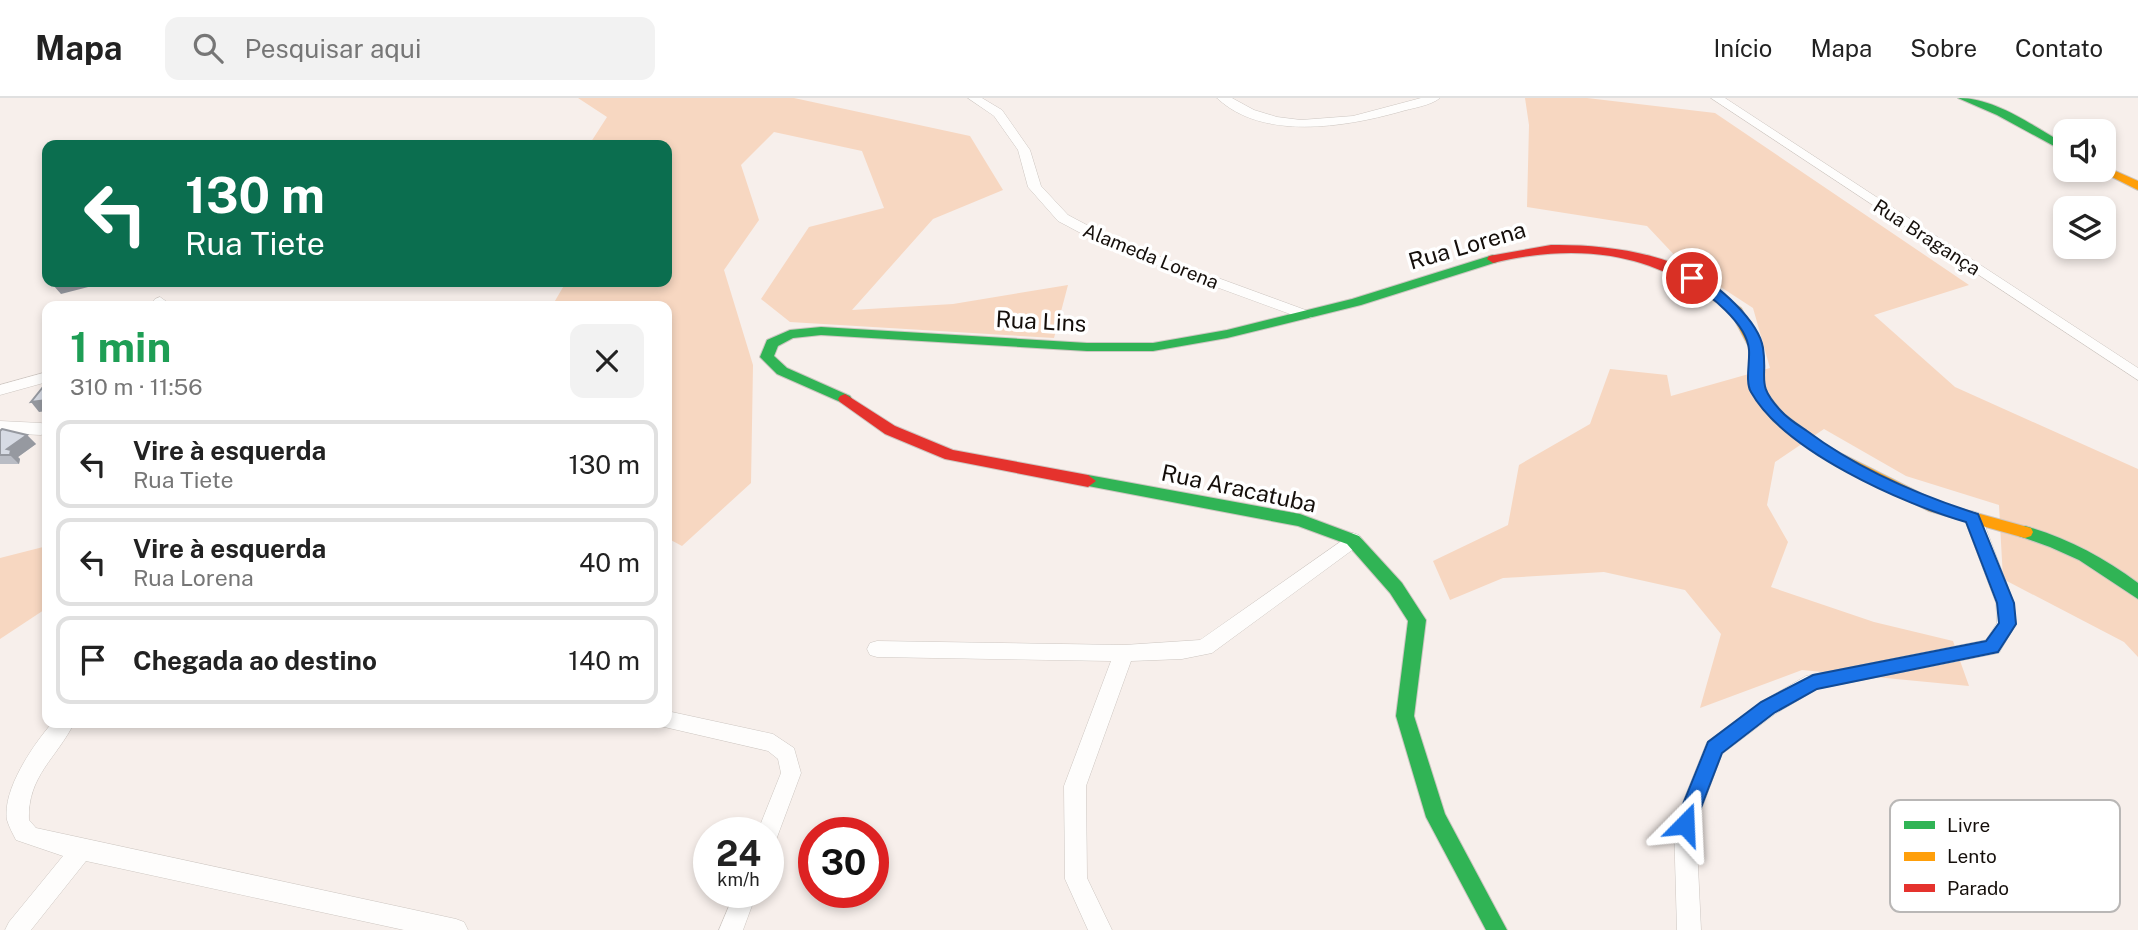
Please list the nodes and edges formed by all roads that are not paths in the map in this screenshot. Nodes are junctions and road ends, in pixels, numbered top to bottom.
1 (974, 98) edge
2 (1223, 98) edge
3 (1434, 98) edge
4 (1717, 98) edge
5 (1967, 98) edge
6 (2053, 143) edge
7 (2116, 175) edge
8 (2138, 186) edge
9 (1306, 315) junction
10 (772, 343) joint
11 (2138, 375) edge
12 (42, 378) edge
13 (0, 390) edge
14 (0, 427) edge
15 (40, 429) dead end
16 (1973, 518) junction
17 (1353, 540) junction
18 (2138, 592) edge
19 (877, 649) dead end
20 (1124, 653) junction
21 (672, 721) edge
22 (60, 728) edge
23 (774, 817) edge
24 (81, 850) junction
25 (740, 908) edge
26 (17, 930) edge
27 (456, 930) edge
28 (731, 930) edge
29 (1100, 930) edge
30 (1497, 930) edge
31 (1689, 930) edge

1 - 9 street, Alameda Lorena
2 - 3 street
4 - 11 street, Rua Bragança
5 - 6 street
7 - 8 street
9 - 10 street, Rua Lins
9 - 16 street, Rua Lorena
10 - 17 street, Rua Aracatuba
12 - 13 street
14 - 15 street
16 - 18 street, Rua Lorena
16 - 31 street
17 - 20 street
17 - 30 street, Rua Aracatuba
19 - 20 street
20 - 29 street
21 - 23 street
22 - 24 street
24 - 26 street
24 - 27 street
25 - 28 street

